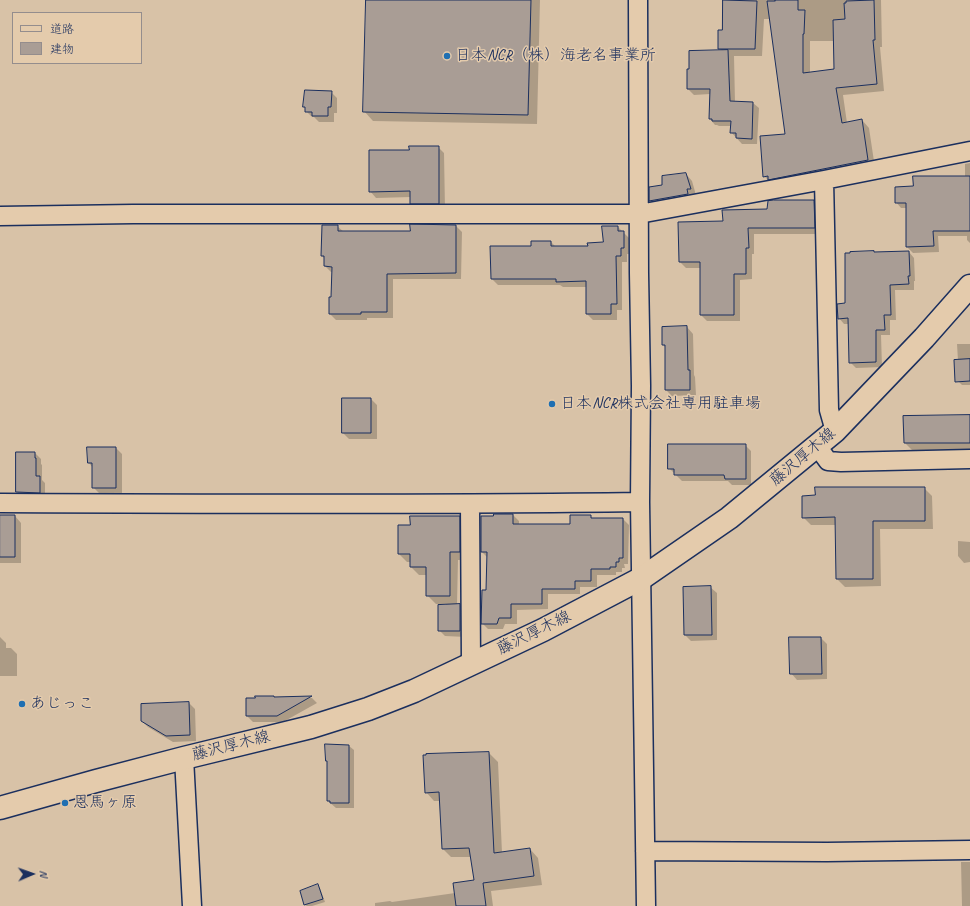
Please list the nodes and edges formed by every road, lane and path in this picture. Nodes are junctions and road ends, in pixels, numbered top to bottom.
1 (638, 0) edge
2 (970, 152) edge
3 (824, 180) junction
4 (639, 214) junction
5 (0, 216) edge
6 (970, 286) edge
7 (835, 431) junction
8 (823, 454) junction
9 (970, 459) edge
10 (640, 502) junction
11 (0, 503) edge
12 (470, 504) junction
13 (642, 578) junction
14 (471, 663) junction
15 (184, 758) junction
16 (0, 808) edge
17 (970, 850) edge
18 (645, 851) junction
19 (192, 906) edge
20 (646, 906) edge

1 - 4 street
2 - 3 street
3 - 4 street
3 - 7 street
4 - 5 street
4 - 10 street
6 - 7 main road, 藤沢厚木線
7 - 8 main road, 藤沢厚木線
8 - 9 street
8 - 13 main road, 藤沢厚木線
10 - 12 street
10 - 13 street
11 - 12 street
12 - 14 street
13 - 14 main road, 藤沢厚木線
13 - 18 street
14 - 15 main road, 藤沢厚木線
15 - 16 main road, 藤沢厚木線
15 - 19 street
17 - 18 street
18 - 20 street

